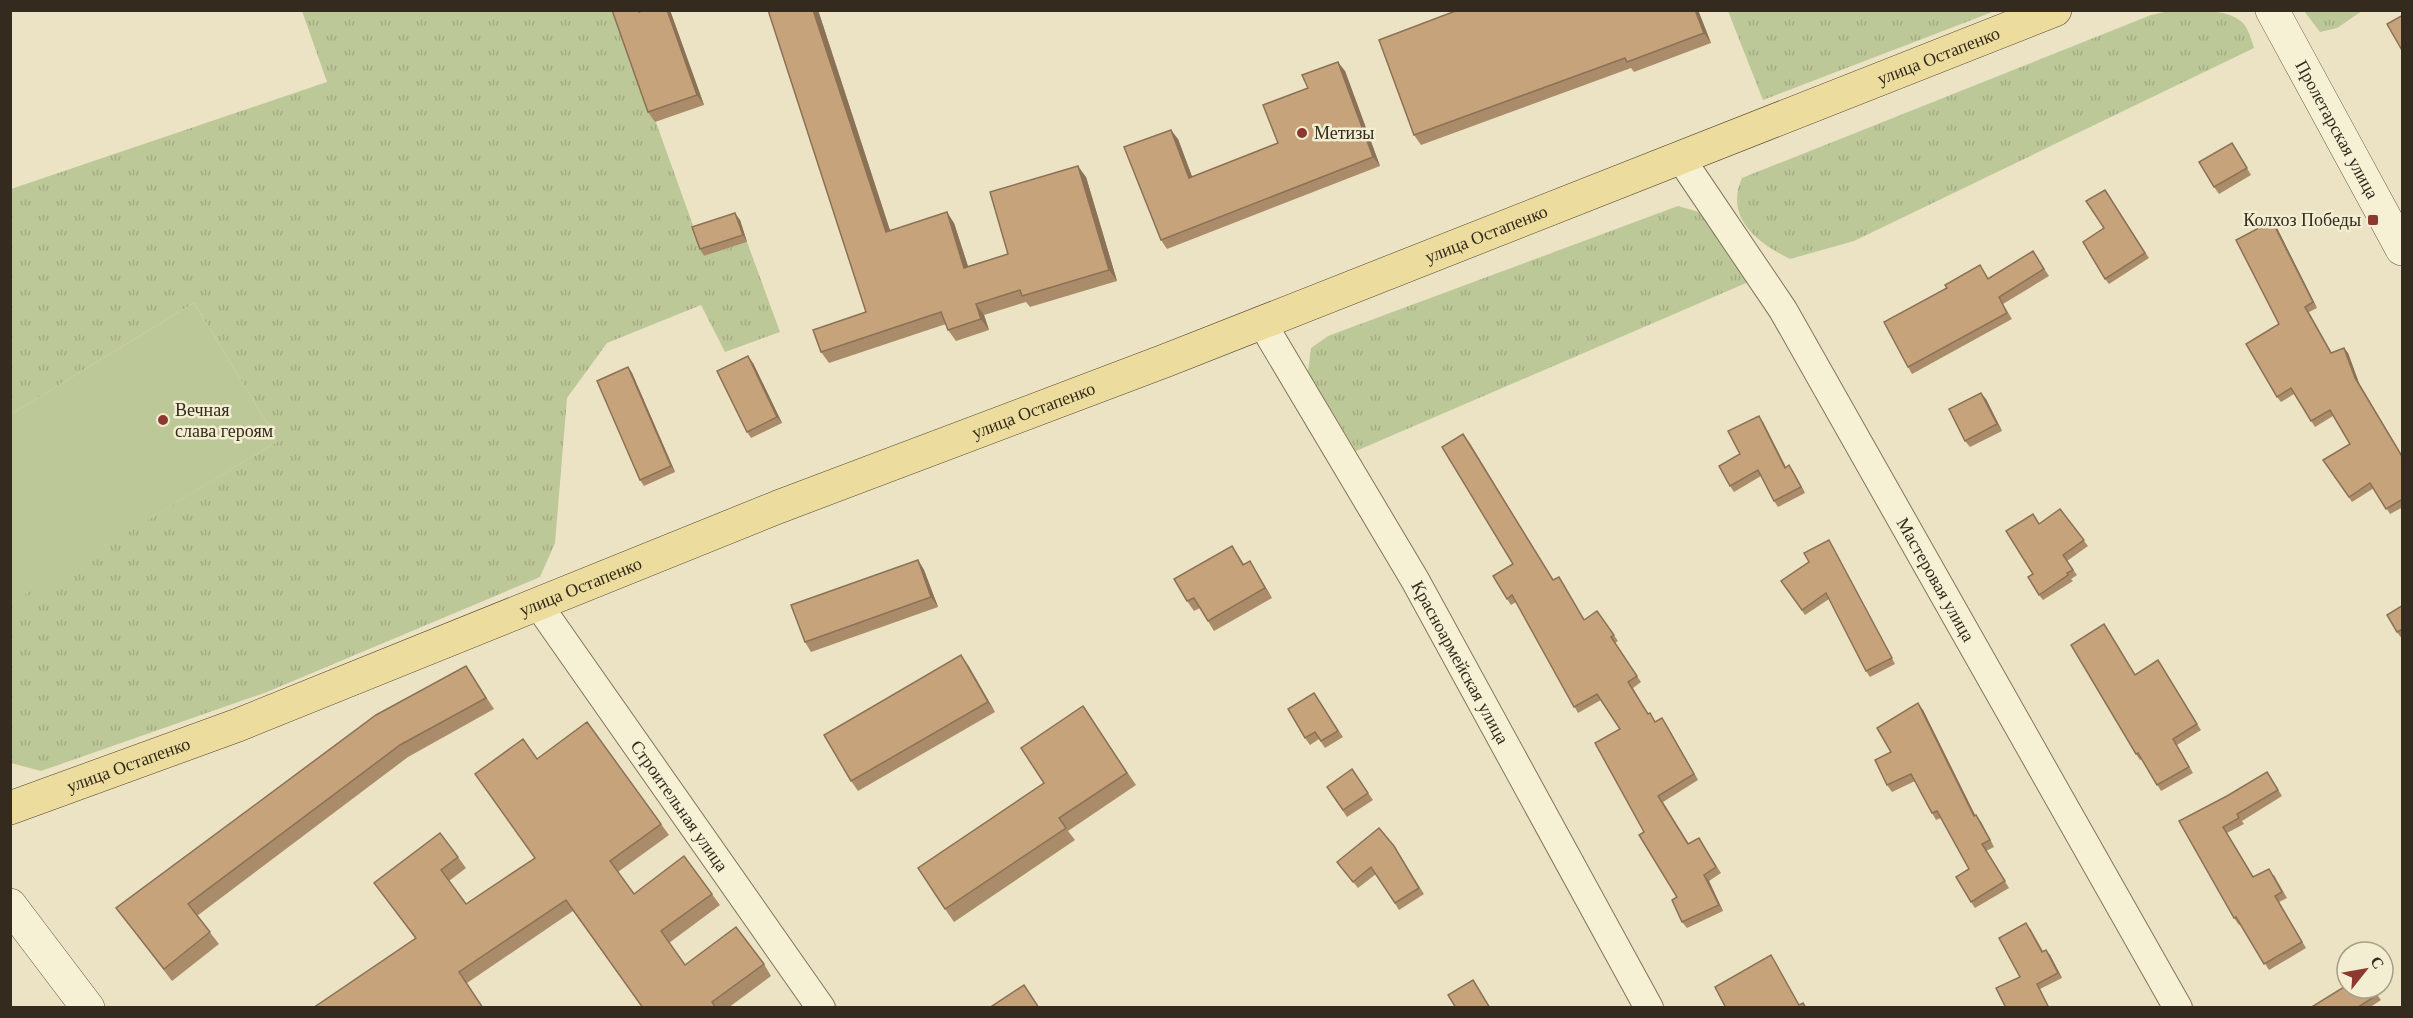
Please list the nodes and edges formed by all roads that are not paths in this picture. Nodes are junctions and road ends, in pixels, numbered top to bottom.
1 (2055, 10) edge
2 (2272, 10) edge
3 (1681, 159) junction
4 (2403, 249) edge
5 (1262, 323) junction
6 (537, 603) junction
7 (10, 808) edge
8 (10, 905) edge
9 (88, 1008) edge
10 (821, 1008) edge
11 (1649, 1008) edge
12 (2178, 1008) edge

1 - 3 main road, улица Остапенко
2 - 4 street, Пролетарская улица
3 - 5 main road, улица Остапенко
3 - 12 street, Мастеровая улица
5 - 6 main road, улица Остапенко
5 - 11 street, Красноармейская улица
6 - 7 main road, улица Остапенко
6 - 10 street, Строительная улица
8 - 9 street

